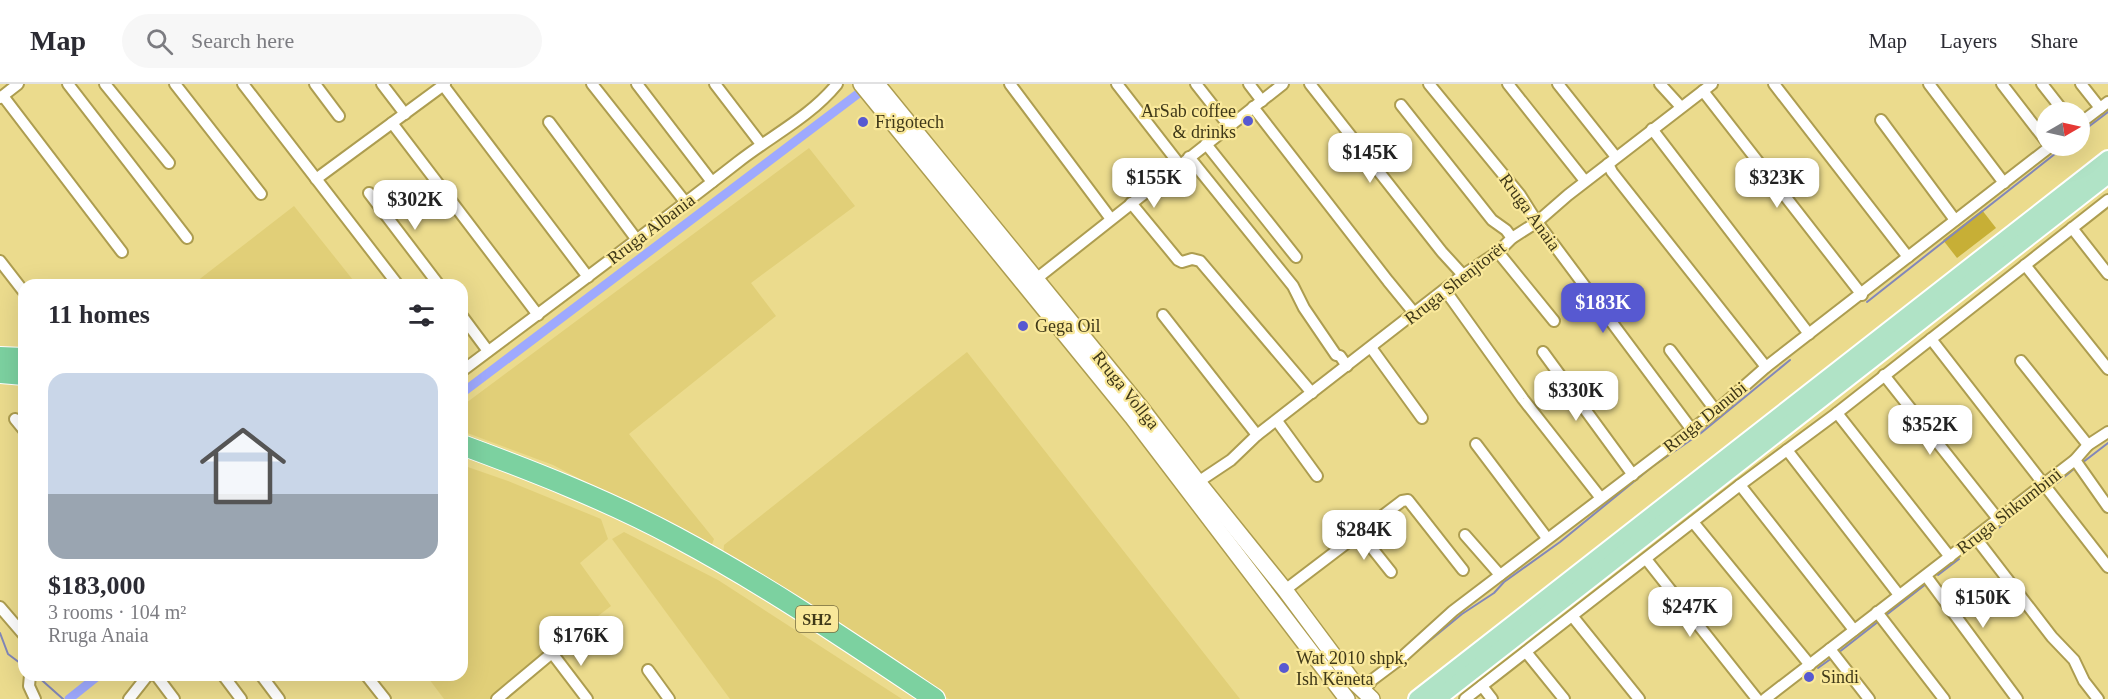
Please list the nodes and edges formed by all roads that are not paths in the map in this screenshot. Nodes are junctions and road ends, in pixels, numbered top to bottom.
1 (18, 84) edge
2 (68, 84) edge
3 (105, 84) edge
4 (175, 84) edge
5 (243, 84) edge
6 (315, 84) edge
7 (382, 84) edge
8 (444, 84) edge
9 (592, 84) edge
10 (638, 84) edge
11 (715, 84) edge
12 (837, 84) edge
13 (1010, 84) edge
14 (1117, 84) edge
15 (1196, 84) edge
16 (1249, 84) edge
17 (1282, 84) edge
18 (1310, 84) edge
19 (1429, 84) edge
20 (1508, 84) edge
21 (1558, 84) edge
22 (1660, 84) edge
23 (1774, 84) edge
24 (1929, 84) edge
25 (2002, 84) edge
26 (2042, 84) edge
27 (2081, 84) edge
28 (1708, 87) edge
29 (877, 88) edge
30 (2, 97) edge
31 (2056, 102) edge
32 (1257, 104) junction
33 (1401, 105) dead end
34 (2104, 105) edge
35 (1681, 107) junction
36 (405, 114) junction
37 (339, 116) dead end
38 (2090, 116) edge
39 (1881, 120) dead end
40 (549, 122) dead end
41 (392, 123) junction
42 (1229, 126) junction
43 (2036, 128) edge
44 (1652, 129) junction
45 (761, 144) junction
46 (1206, 144) junction
47 (2038, 156) edge
48 (1189, 157) junction
49 (2108, 159) edge
50 (1612, 161) junction
51 (169, 163) dead end
52 (1180, 165) junction
53 (2108, 175) edge
54 (316, 179) junction
55 (1585, 181) junction
56 (712, 182) junction
57 (2004, 183) junction
58 (369, 193) dead end
59 (261, 194) dead end
60 (2108, 200) edge
61 (686, 203) junction
62 (1131, 203) junction
63 (1111, 219) junction
64 (1955, 220) junction
65 (1537, 222) junction
66 (2072, 228) junction
67 (187, 238) dead end
68 (1512, 238) junction
69 (638, 240) junction
70 (122, 252) dead end
71 (1498, 252) junction
72 (1296, 257) dead end
73 (1908, 257) junction
74 (0, 261) edge
75 (2025, 265) junction
76 (2108, 274) edge
77 (1463, 275) junction
78 (588, 277) junction
79 (393, 279) edge
80 (434, 279) edge
81 (1031, 283) junction
82 (18, 284) edge
83 (1445, 290) junction
84 (1862, 295) junction
85 (1415, 314) junction
86 (538, 315) junction
87 (1163, 315) dead end
88 (1554, 321) dead end
89 (468, 324) edge
90 (1809, 334) junction
91 (1931, 339) junction
92 (1373, 346) junction
93 (1670, 350) dead end
94 (488, 351) junction
95 (1543, 352) dead end
96 (0, 357) edge
97 (18, 358) edge
98 (2021, 361) dead end
99 (468, 366) edge
100 (1347, 366) junction
101 (1766, 368) junction
102 (2108, 369) edge
103 (0, 373) edge
104 (18, 374) edge
105 (1884, 375) junction
106 (1312, 393) junction
107 (1716, 411) junction
108 (1837, 413) junction
109 (1422, 418) dead end
110 (15, 419) dead end
111 (1276, 421) junction
112 (18, 423) edge
113 (1692, 430) junction
114 (2108, 432) edge
115 (1257, 435) junction
116 (1476, 444) dead end
117 (2088, 445) junction
118 (468, 447) edge
119 (1787, 450) junction
120 (2075, 460) junction
121 (468, 461) edge
122 (1633, 475) junction
123 (1317, 476) dead end
124 (1198, 482) junction
125 (2044, 483) junction
126 (1740, 485) junction
127 (1600, 497) junction
128 (2108, 507) edge
129 (1998, 519) junction
130 (1693, 522) junction
131 (1360, 532) junction
132 (1465, 535) dead end
133 (1975, 537) junction
134 (1547, 538) junction
135 (1950, 558) junction
136 (1646, 559) junction
137 (2108, 567) edge
138 (1463, 570) dead end
139 (1391, 572) dead end
140 (1500, 575) junction
141 (1926, 576) junction
142 (1285, 590) junction
143 (1899, 595) junction
144 (0, 608) edge
145 (1877, 612) junction
146 (1573, 617) junction
147 (18, 628) edge
148 (1854, 630) junction
149 (1830, 648) junction
150 (1526, 652) junction
151 (1810, 665) junction
152 (648, 670) dead end
153 (30, 681) edge
154 (143, 681) edge
155 (160, 681) edge
156 (228, 681) edge
157 (266, 681) edge
158 (371, 681) edge
159 (1482, 686) junction
160 (1368, 696) edge
161 (502, 697) edge
162 (35, 699) edge
163 (129, 699) edge
164 (174, 699) edge
165 (241, 699) edge
166 (279, 699) edge
167 (385, 699) edge
168 (587, 699) edge
169 (669, 699) edge
170 (916, 699) edge
171 (935, 699) edge
172 (1347, 699) edge
173 (1417, 699) edge
174 (1437, 699) edge
175 (1465, 699) edge
176 (1492, 699) edge
177 (1564, 699) edge
178 (1639, 699) edge
179 (1757, 699) edge
180 (1765, 699) edge
181 (1869, 699) edge
182 (1944, 699) edge
183 (2017, 699) edge
184 (2098, 699) edge

1 - 30 street
2 - 67 street
3 - 51 street
4 - 59 street
5 - 54 street
6 - 37 street
7 - 36 street
8 - 36 street
8 - 78 street
9 - 61 street
10 - 56 street
11 - 45 street
12 - 45 street, Rruga Albania
13 - 63 street
14 - 52 street
15 - 42 street
16 - 32 street
17 - 32 street
18 - 77 street
19 - 65 street, Rruga Anaia
20 - 55 street
21 - 50 street
22 - 35 street
23 - 73 street
24 - 57 street
25 - 43 street
26 - 31 street
27 - 34 street
28 - 35 street, Rruga Shenjtorët
28 - 84 street
29 - 81 main road, Rruga Vollga
30 - 70 street
32 - 42 street
32 - 85 street
33 - 68 street
34 - 38 street
35 - 44 street, Rruga Shenjtorët
36 - 41 street
39 - 64 street
40 - 69 street
41 - 54 street
41 - 86 street
42 - 46 street
44 - 50 street, Rruga Shenjtorët
44 - 90 street
45 - 56 street, Rruga Albania
46 - 48 street
46 - 72 street
47 - 57 street, Rruga Danubi
48 - 52 street
48 - 100 street
49 - 173 main road
50 - 55 street, Rruga Shenjtorët
50 - 101 street
52 - 62 street
53 - 174 main road
54 - 79 street
55 - 65 street, Rruga Shenjtorët
56 - 61 street, Rruga Albania
57 - 64 street, Rruga Danubi
58 - 80 street
60 - 66 street
61 - 69 street, Rruga Albania
62 - 63 street
62 - 106 street
63 - 81 street
64 - 73 street, Rruga Danubi
65 - 68 street, Rruga Shenjtorët
65 - 113 street, Rruga Anaia
66 - 75 street
66 - 76 street
68 - 71 street, Rruga Shenjtorët
69 - 78 street, Rruga Albania
71 - 77 street, Rruga Shenjtorët
71 - 88 street
73 - 84 street, Rruga Danubi
74 - 82 street
75 - 91 street
75 - 102 street
77 - 83 street, Rruga Shenjtorët
78 - 86 street, Rruga Albania
81 - 124 main road, Rruga Vollga
81 - 172 main road, Rruga Vollga
83 - 85 street, Rruga Shenjtorët
83 - 127 street
84 - 90 street, Rruga Danubi
85 - 92 street, Rruga Shenjtorët
86 - 94 street, Rruga Albania
87 - 115 street
89 - 94 street
90 - 101 street, Rruga Danubi
91 - 105 street
91 - 125 street
92 - 100 street, Rruga Shenjtorët
92 - 109 street
93 - 107 street
94 - 99 street, Rruga Albania
95 - 122 street
96 - 97 highway
98 - 117 street
100 - 106 street, Rruga Shenjtorët
101 - 107 street, Rruga Danubi
103 - 104 highway
105 - 108 street
105 - 129 street
106 - 111 street, Rruga Shenjtorët
107 - 113 street, Rruga Danubi
108 - 119 street
108 - 135 street
110 - 112 street
111 - 115 street, Rruga Shenjtorët
111 - 123 street
113 - 122 street, Rruga Danubi
114 - 117 street, Rruga Shkumbini
115 - 124 street, Rruga Shenjtorët
116 - 134 street
117 - 120 street, Rruga Shkumbini
118 - 171 highway, SH2
119 - 126 street
119 - 143 street
120 - 125 street, Rruga Shkumbini
120 - 128 street
121 - 170 highway, SH2
122 - 127 street, Rruga Danubi
124 - 142 main road, Rruga Vollga
125 - 129 street, Rruga Shkumbini
125 - 137 street
126 - 130 street
126 - 148 street
127 - 134 street, Rruga Danubi
129 - 133 street, Rruga Shkumbini
130 - 136 street
130 - 151 street
131 - 138 street
131 - 139 street
131 - 142 street
132 - 140 street
133 - 135 street, Rruga Shkumbini
133 - 184 street
134 - 140 street, Rruga Danubi
135 - 141 street, Rruga Shkumbini
136 - 146 street
136 - 179 street
140 - 160 street, Rruga Danubi
141 - 143 street, Rruga Shkumbini
141 - 183 street
142 - 160 main road, Rruga Vollga
143 - 145 street, Rruga Shkumbini
144 - 147 street
145 - 148 street, Rruga Shkumbini
145 - 182 street
146 - 150 street
146 - 178 street
148 - 149 street, Rruga Shkumbini
149 - 151 street, Rruga Shkumbini
149 - 181 street
150 - 159 street
150 - 177 street
151 - 180 street, Rruga Shkumbini
152 - 169 street
153 - 162 street
154 - 163 street
155 - 164 street
156 - 165 street
157 - 166 street
158 - 167 street
159 - 175 street
159 - 176 street
161 - 168 street

